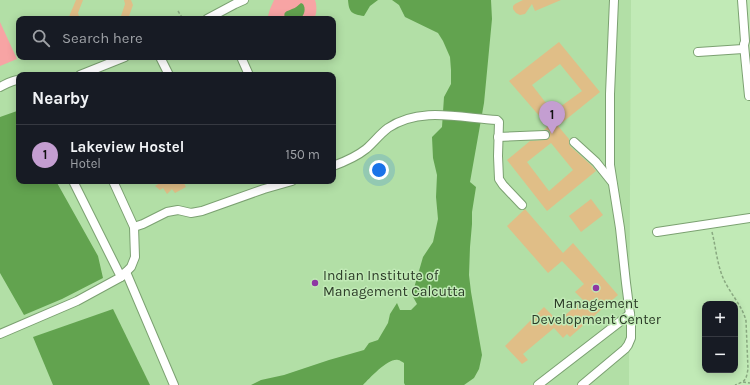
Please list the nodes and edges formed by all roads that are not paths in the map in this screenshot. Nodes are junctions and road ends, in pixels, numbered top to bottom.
1 (244, 0) edge
2 (614, 0) edge
3 (742, 0) edge
4 (234, 2) edge
5 (222, 16) edge
6 (744, 45) junction
7 (698, 52) dead end
8 (118, 60) edge
9 (161, 60) edge
10 (242, 60) edge
11 (88, 72) edge
12 (167, 72) edge
13 (248, 72) edge
14 (16, 81) edge
15 (0, 87) edge
16 (749, 96) edge
17 (545, 134) dead end
18 (498, 137) junction
19 (574, 142) dead end
20 (336, 165) edge
21 (75, 184) edge
22 (114, 184) edge
23 (282, 184) edge
24 (613, 184) junction
25 (522, 206) dead end
26 (750, 218) edge
27 (134, 227) junction
28 (657, 232) dead end
29 (123, 275) junction
30 (630, 314) junction
31 (0, 334) edge
32 (174, 385) edge
33 (538, 385) edge
34 (582, 385) edge

1 - 4 street
2 - 24 street
3 - 6 street
4 - 5 street
6 - 7 street
6 - 16 street
8 - 11 street
9 - 12 street
10 - 13 street
14 - 15 street
17 - 18 street
18 - 20 street
18 - 25 street
19 - 24 street
21 - 29 street
22 - 27 street
23 - 27 street
24 - 30 street
26 - 28 street
27 - 29 street
29 - 31 street
29 - 32 street
30 - 33 street
30 - 34 street

